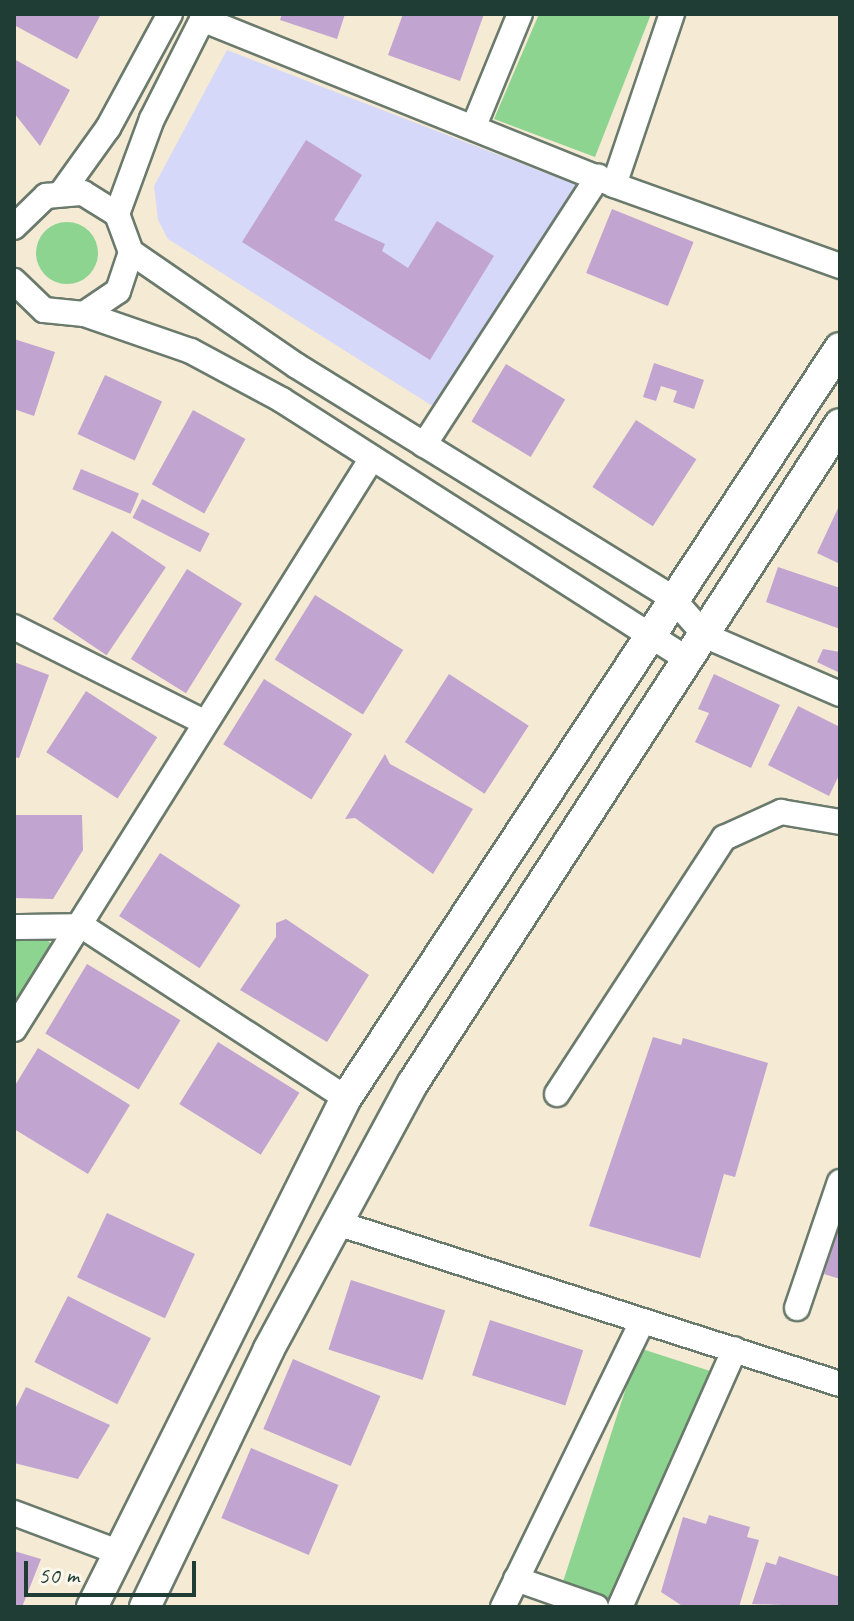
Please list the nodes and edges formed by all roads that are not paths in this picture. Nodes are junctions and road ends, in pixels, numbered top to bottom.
1 (170, 14) edge
2 (520, 14) edge
3 (672, 14) edge
4 (203, 16) edge
5 (474, 126) junction
6 (606, 181) junction
7 (62, 192) junction
8 (117, 214) junction
9 (16, 221) edge
10 (131, 252) junction
11 (840, 266) edge
12 (14, 283) edge
13 (84, 314) junction
14 (840, 348) edge
15 (840, 424) edge
16 (424, 445) junction
17 (372, 458) junction
18 (672, 598) junction
19 (14, 627) edge
20 (651, 632) junction
21 (697, 648) junction
22 (840, 694) edge
23 (204, 722) junction
24 (840, 822) edge
25 (82, 926) junction
26 (14, 927) edge
27 (14, 1029) edge
28 (557, 1094) dead end
29 (346, 1098) junction
30 (840, 1182) edge
31 (337, 1223) junction
32 (797, 1308) dead end
33 (642, 1322) junction
34 (735, 1349) junction
35 (840, 1384) edge
36 (14, 1513) edge
37 (118, 1552) junction
38 (516, 1579) junction
39 (92, 1607) edge
40 (145, 1607) edge
41 (503, 1607) edge
42 (596, 1607) edge
43 (620, 1607) edge

1 - 7 street
2 - 5 street
3 - 6 street
4 - 5 street
4 - 8 street
5 - 6 street
6 - 11 street
6 - 16 street
7 - 8 street
7 - 9 street
8 - 10 street
10 - 13 street
10 - 16 street
12 - 13 street
13 - 17 street
14 - 18 main road
15 - 21 main road
16 - 18 street
17 - 20 street
17 - 23 street
18 - 20 main road
18 - 21 street
19 - 23 street
20 - 21 street
20 - 29 main road
21 - 22 street
21 - 31 main road
23 - 25 street
24 - 28 street
25 - 26 street
25 - 27 street
25 - 29 street
29 - 37 main road
30 - 32 street
31 - 33 street
31 - 40 main road
33 - 34 street
33 - 38 street
34 - 35 street
34 - 43 street
36 - 37 street
37 - 39 main road
38 - 41 street
38 - 42 street

